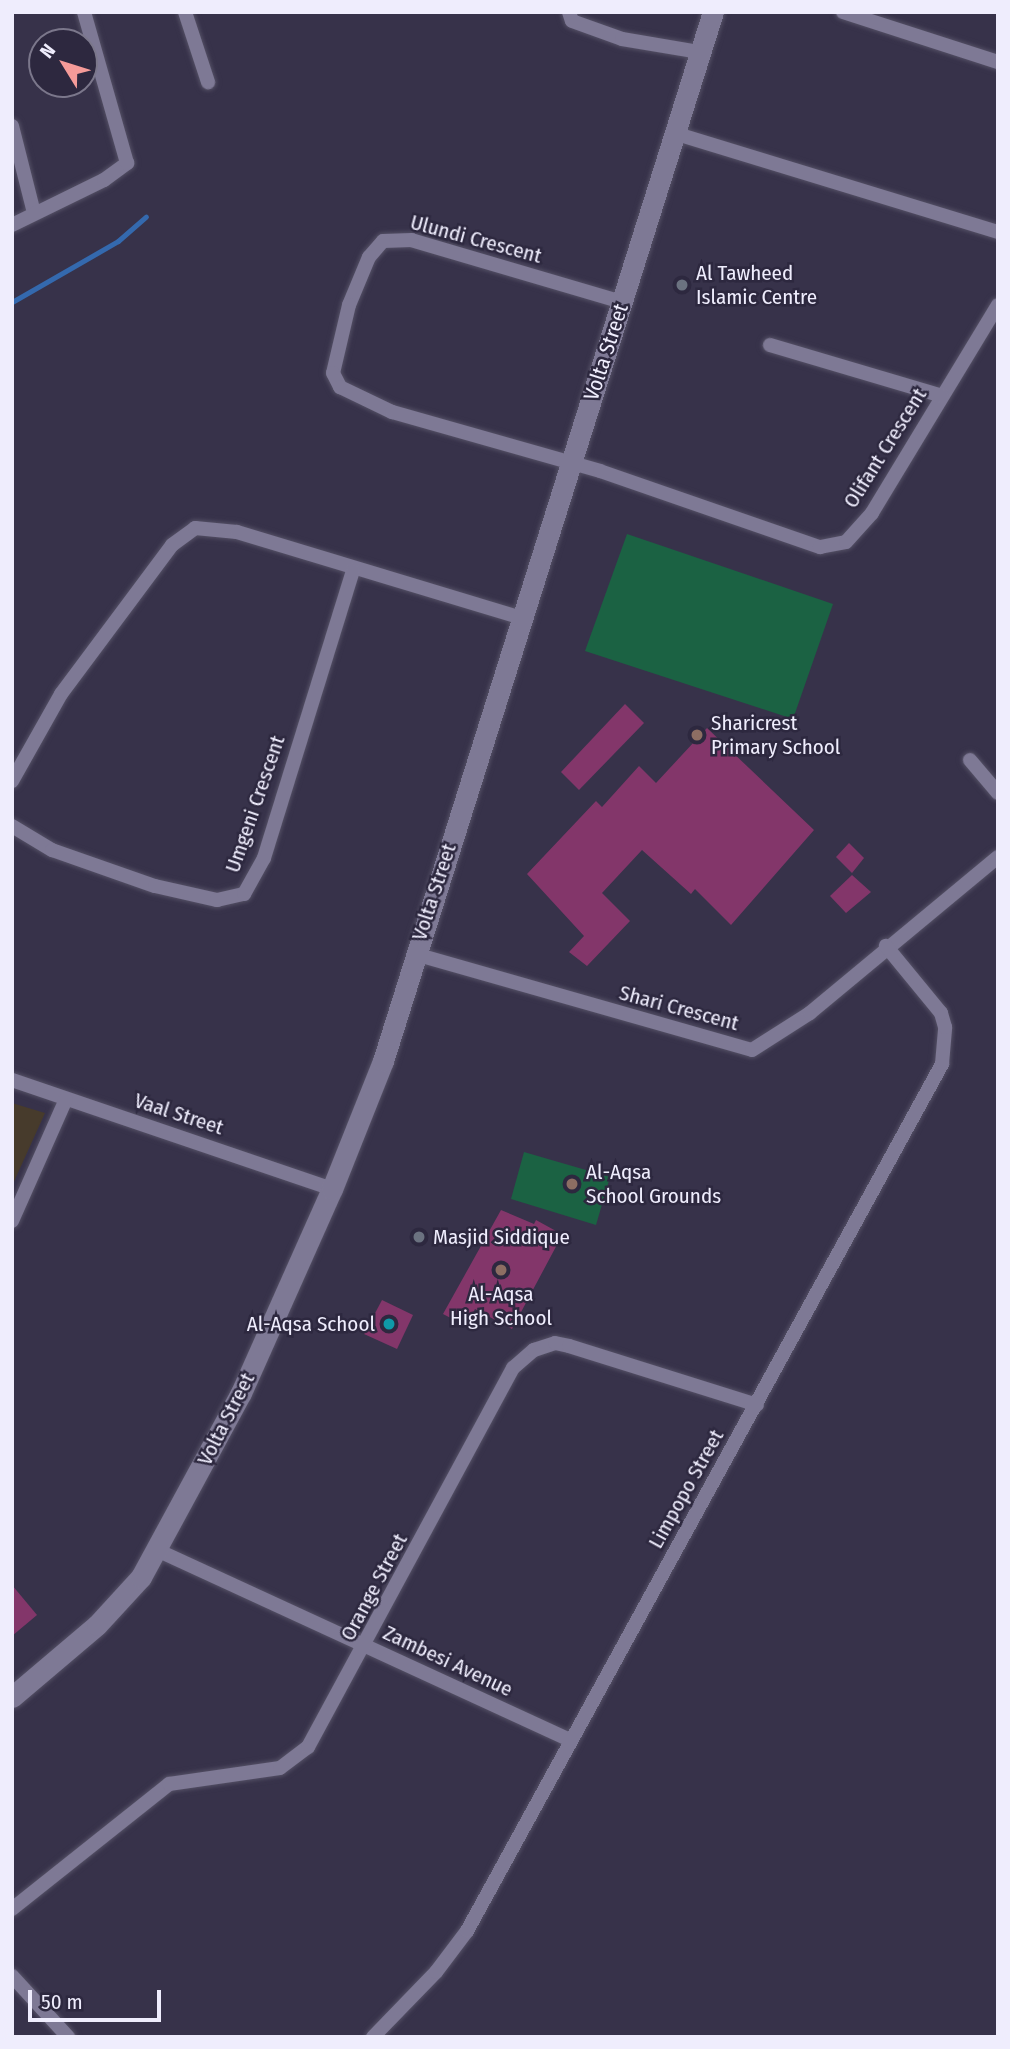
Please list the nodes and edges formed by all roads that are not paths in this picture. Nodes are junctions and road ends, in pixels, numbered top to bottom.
1 (84, 12) edge
2 (185, 12) edge
3 (569, 12) edge
4 (713, 12) edge
5 (843, 12) edge
6 (700, 52) junction
7 (998, 62) edge
8 (208, 82) dead end
9 (12, 126) edge
10 (674, 133) junction
11 (34, 213) junction
12 (12, 225) edge
13 (998, 232) edge
14 (622, 302) junction
15 (998, 305) edge
16 (770, 345) dead end
17 (942, 396) junction
18 (571, 463) junction
19 (352, 571) junction
20 (521, 618) junction
21 (970, 760) dead end
22 (12, 781) edge
23 (998, 793) edge
24 (12, 826) edge
25 (998, 857) edge
26 (886, 946) junction
27 (415, 954) junction
28 (12, 1080) edge
29 (66, 1099) junction
30 (332, 1189) junction
31 (12, 1221) edge
32 (757, 1405) junction
33 (157, 1550) junction
34 (366, 1647) junction
35 (12, 1697) edge
36 (570, 1740) junction
37 (12, 1909) edge
38 (12, 1976) edge
39 (68, 2037) edge
40 (373, 2037) edge

1 - 11 street
2 - 8 street
3 - 6 street
4 - 6 street, Volta Street
5 - 7 street
6 - 10 street, Volta Street
9 - 11 street
10 - 13 street
10 - 14 street, Volta Street
11 - 12 street
14 - 18 street, Volta Street
14 - 18 street, Ulundi Crescent
15 - 17 street, Olifant Crescent
16 - 17 street
17 - 18 street, Olifant Crescent
18 - 20 street, Volta Street
19 - 20 street
19 - 22 street
19 - 24 street, Umgeni Crescent
20 - 27 street, Volta Street
21 - 23 street
25 - 26 street, Shari Crescent
26 - 27 street, Shari Crescent
26 - 32 street, Limpopo Street
27 - 30 street, Volta Street
28 - 29 street, Vaal Street
29 - 30 street, Vaal Street
29 - 31 street
30 - 33 street, Volta Street
32 - 34 street, Orange Street
32 - 36 street, Limpopo Street
33 - 34 street, Zambesi Avenue
33 - 35 street, Volta Street
34 - 36 street, Zambesi Avenue
34 - 37 street, Orange Street
36 - 40 street, Limpopo Street
38 - 39 street

